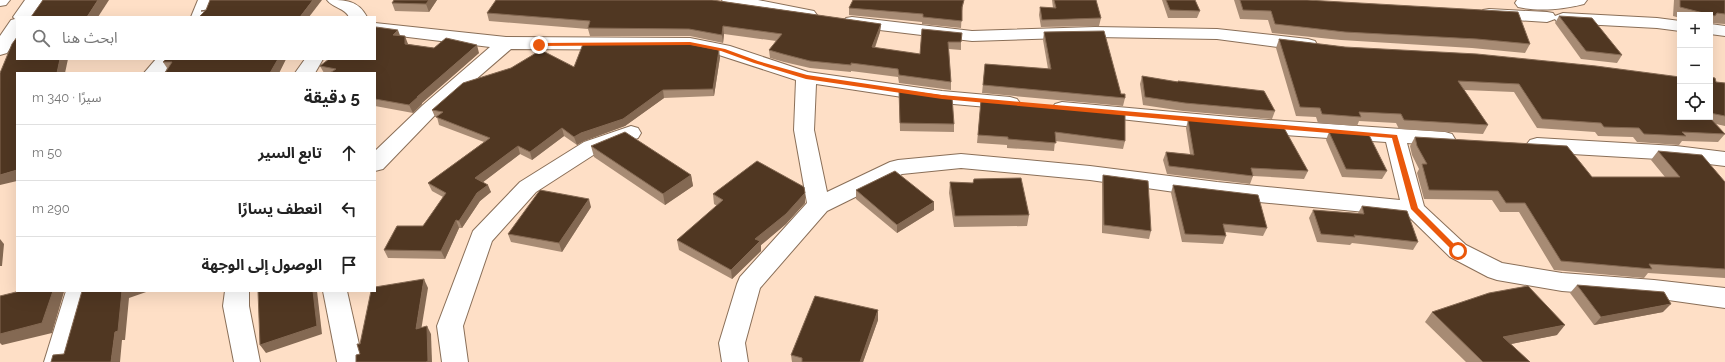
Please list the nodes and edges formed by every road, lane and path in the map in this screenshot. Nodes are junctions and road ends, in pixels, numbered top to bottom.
1 (34, 0) edge
2 (207, 0) edge
3 (336, 0) edge
4 (731, 0) edge
5 (1578, 0) edge
6 (1500, 1) edge
7 (1475, 13) edge
8 (354, 15) edge
9 (23, 16) edge
10 (200, 16) edge
11 (1547, 17) junction
12 (16, 25) edge
13 (1677, 25) edge
14 (376, 28) edge
15 (1713, 29) edge
16 (1725, 31) edge
17 (506, 43) junction
18 (1325, 47) edge
19 (0, 48) edge
20 (165, 60) edge
21 (313, 60) edge
22 (155, 72) edge
23 (306, 72) edge
24 (806, 77) junction
25 (631, 133) dead end
26 (1395, 137) junction
27 (1465, 141) edge
28 (1520, 144) edge
29 (1725, 159) edge
30 (376, 163) edge
31 (819, 205) junction
32 (1414, 209) junction
33 (78, 292) edge
34 (238, 292) edge
35 (335, 292) edge
36 (1725, 298) edge
37 (57, 362) edge
38 (247, 362) edge
39 (350, 362) edge
40 (455, 362) edge
41 (735, 362) edge

1 - 9 main road
2 - 10 main road
3 - 8 main road
4 - 18 main road
5 - 6 main road
6 - 11 main road
7 - 11 main road
11 - 13 main road
12 - 19 main road
14 - 17 main road
15 - 16 main road
17 - 24 main road
17 - 30 main road
20 - 22 main road
21 - 23 main road
24 - 26 main road
24 - 31 main road
25 - 40 main road
26 - 27 main road
26 - 32 main road
28 - 29 main road
31 - 32 main road
31 - 41 main road
32 - 36 main road
33 - 37 main road
34 - 38 main road
35 - 39 main road

